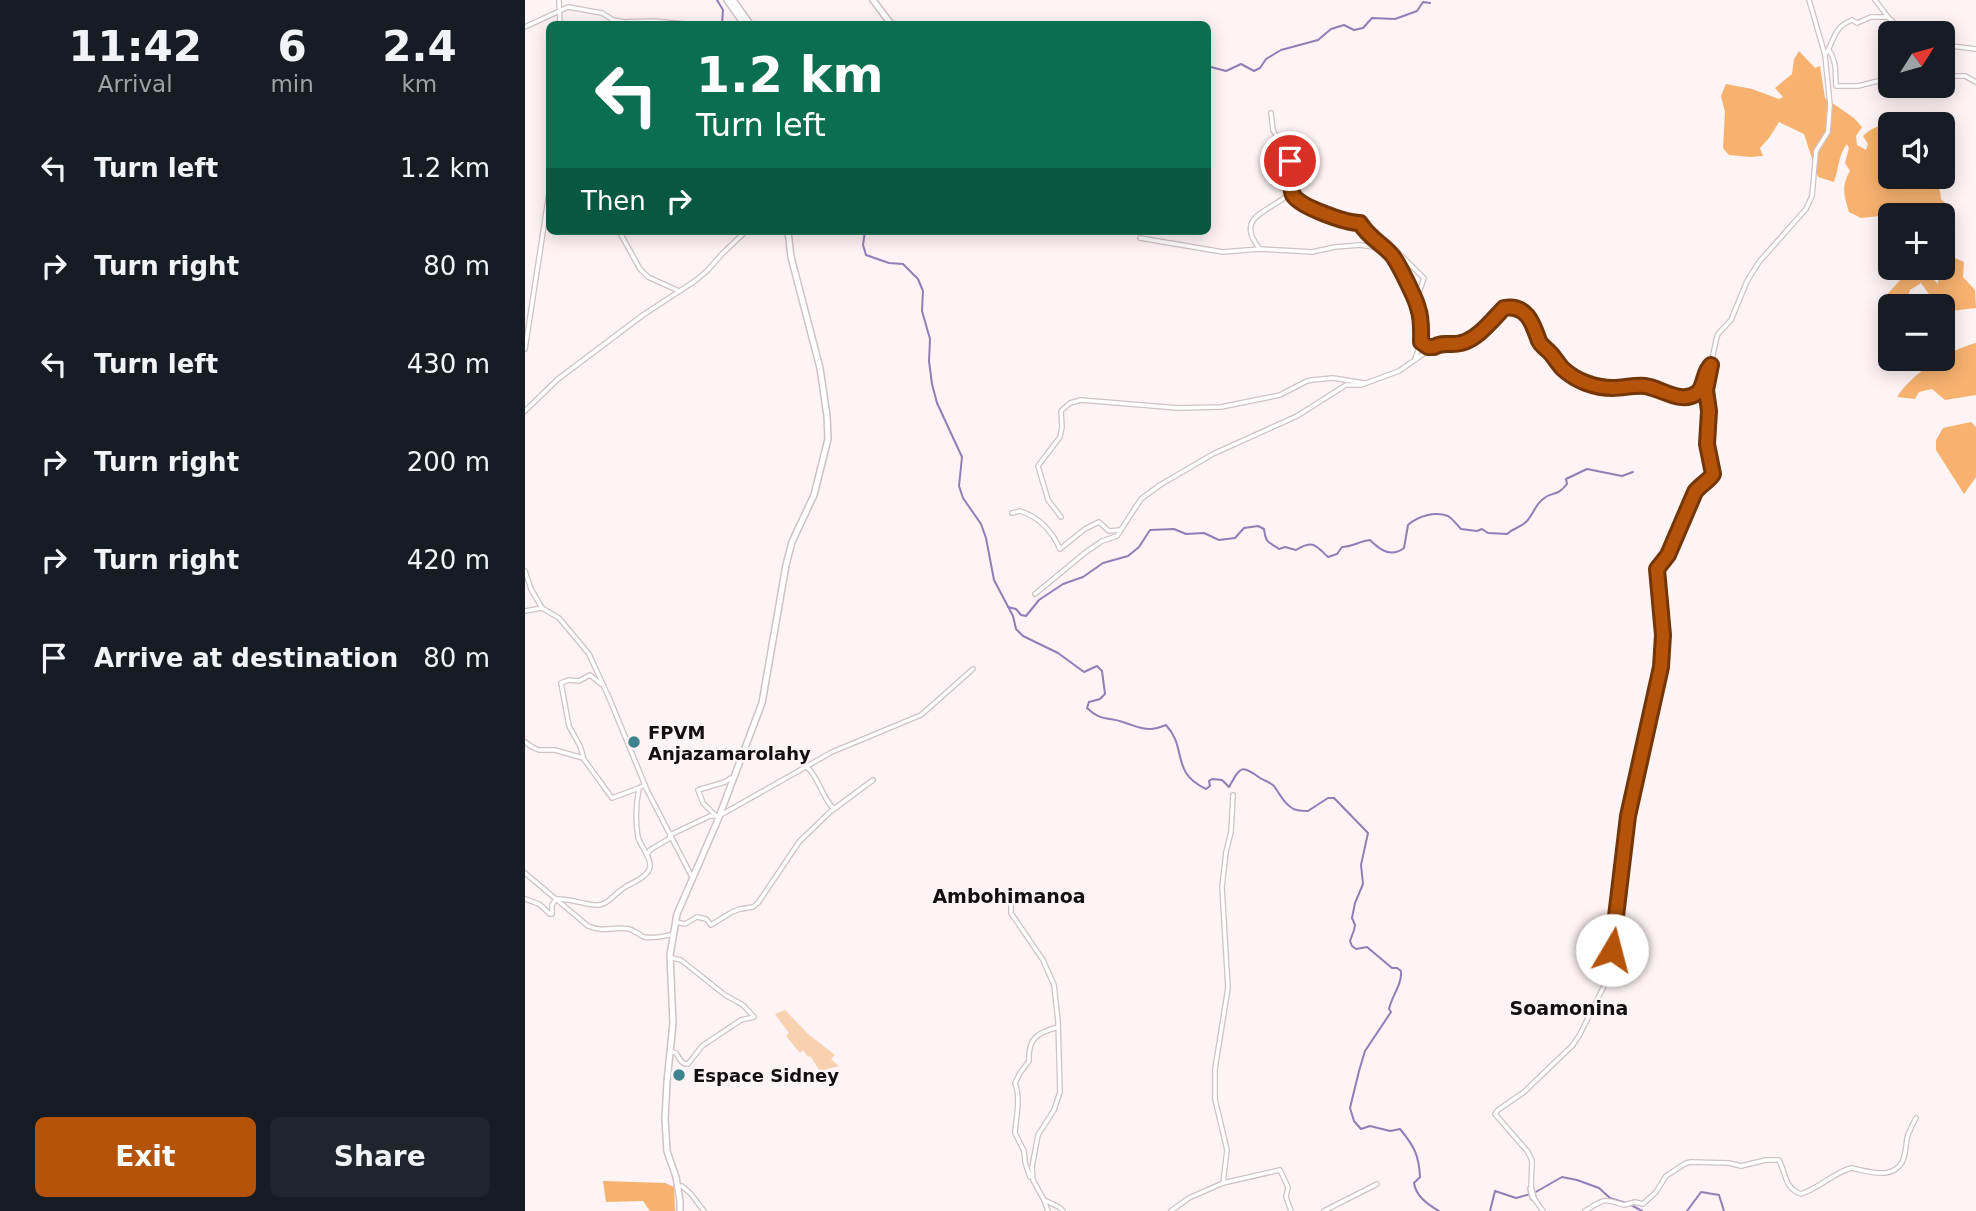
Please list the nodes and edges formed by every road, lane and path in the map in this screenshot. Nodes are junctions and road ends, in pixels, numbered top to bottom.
1 (559, 0) edge
2 (727, 0) edge
3 (733, 0) edge
4 (873, 0) edge
5 (1809, 0) edge
6 (1875, 0) edge
7 (559, 10) junction
8 (1888, 17) junction
9 (560, 21) edge
10 (618, 21) edge
11 (742, 21) edge
12 (748, 21) edge
13 (889, 21) edge
14 (1892, 21) edge
15 (525, 27) edge
16 (1955, 47) edge
17 (1976, 49) edge
18 (1829, 50) junction
19 (1825, 55) junction
20 (1955, 76) edge
21 (1878, 81) edge
22 (1976, 82) edge
23 (1271, 113) dead end
24 (1292, 187) junction
25 (546, 223) edge
26 (621, 235) edge
27 (742, 235) edge
28 (788, 235) edge
29 (1140, 238) dead end
30 (1379, 242) junction
31 (1260, 249) junction
32 (1387, 249) junction
33 (679, 291) junction
34 (1416, 302) junction
35 (525, 319) edge
36 (527, 328) junction
37 (1421, 342) junction
38 (1434, 347) junction
39 (525, 349) edge
40 (1415, 360) junction
41 (1711, 365) junction
42 (1366, 383) junction
43 (525, 411) edge
44 (1012, 513) dead end
45 (1061, 517) dead end
46 (1120, 530) junction
47 (525, 571) edge
48 (1035, 594) dead end
49 (542, 608) junction
50 (525, 611) edge
51 (973, 669) dead end
52 (602, 685) junction
53 (525, 742) edge
54 (583, 758) junction
55 (807, 766) junction
56 (731, 778) dead end
57 (873, 780) dead end
58 (645, 785) junction
59 (639, 788) junction
60 (1233, 795) dead end
61 (834, 809) junction
62 (718, 816) junction
63 (670, 835) junction
64 (647, 855) junction
65 (525, 873) edge
66 (693, 879) junction
67 (525, 899) edge
68 (556, 899) junction
69 (1011, 900) dead end
70 (676, 922) junction
71 (674, 934) junction
72 (670, 955) junction
73 (1058, 1027) junction
74 (670, 1051) junction
75 (1916, 1118) dead end
76 (1030, 1177) dead end
77 (1223, 1183) junction
78 (1377, 1184) dead end
79 (677, 1187) junction
80 (1531, 1189) joint
81 (1533, 1197) joint
82 (1044, 1200) junction
83 (680, 1211) edge
84 (704, 1211) edge
85 (1048, 1211) edge
86 (1063, 1211) edge
87 (1171, 1211) edge
88 (1291, 1211) edge
89 (1324, 1211) edge
90 (1543, 1211) edge
91 (1585, 1211) edge

1 - 7 street
2 - 11 street
3 - 12 street
4 - 13 street
5 - 19 street
6 - 8 street
7 - 9 street
7 - 10 street
7 - 15 street
8 - 14 street
8 - 18 street
16 - 17 street
18 - 19 street
18 - 21 street
19 - 41 street
20 - 22 street
23 - 24 street
24 - 30 street
24 - 31 street
25 - 36 street
26 - 33 street
27 - 33 street
28 - 62 street
29 - 31 street
30 - 32 street
30 - 34 street
31 - 32 street
32 - 34 street
33 - 43 street
34 - 37 street
35 - 36 street
36 - 39 street
37 - 38 street
37 - 40 street
38 - 40 street
38 - 41 street
40 - 42 street
41 - 80 street
42 - 45 street
42 - 46 street
44 - 46 street
46 - 48 street
47 - 49 street
49 - 50 street
49 - 52 street
51 - 55 street
52 - 54 street
52 - 58 street
53 - 54 street
54 - 59 street
55 - 61 street
55 - 62 street
56 - 62 street
57 - 61 street
58 - 59 street
58 - 63 street
59 - 64 street
60 - 77 street
61 - 70 street
62 - 63 street
62 - 66 street
63 - 64 street
63 - 66 street
64 - 68 street
65 - 68 street
66 - 70 street
67 - 68 street
68 - 71 street
69 - 73 street
70 - 71 street
71 - 72 street
72 - 74 street
72 - 74 street
73 - 76 street
73 - 82 street
74 - 79 street
75 - 91 street
77 - 87 street
77 - 88 street
78 - 89 street
79 - 83 street
79 - 84 street
80 - 81 street
81 - 90 street
82 - 85 street
82 - 86 street

